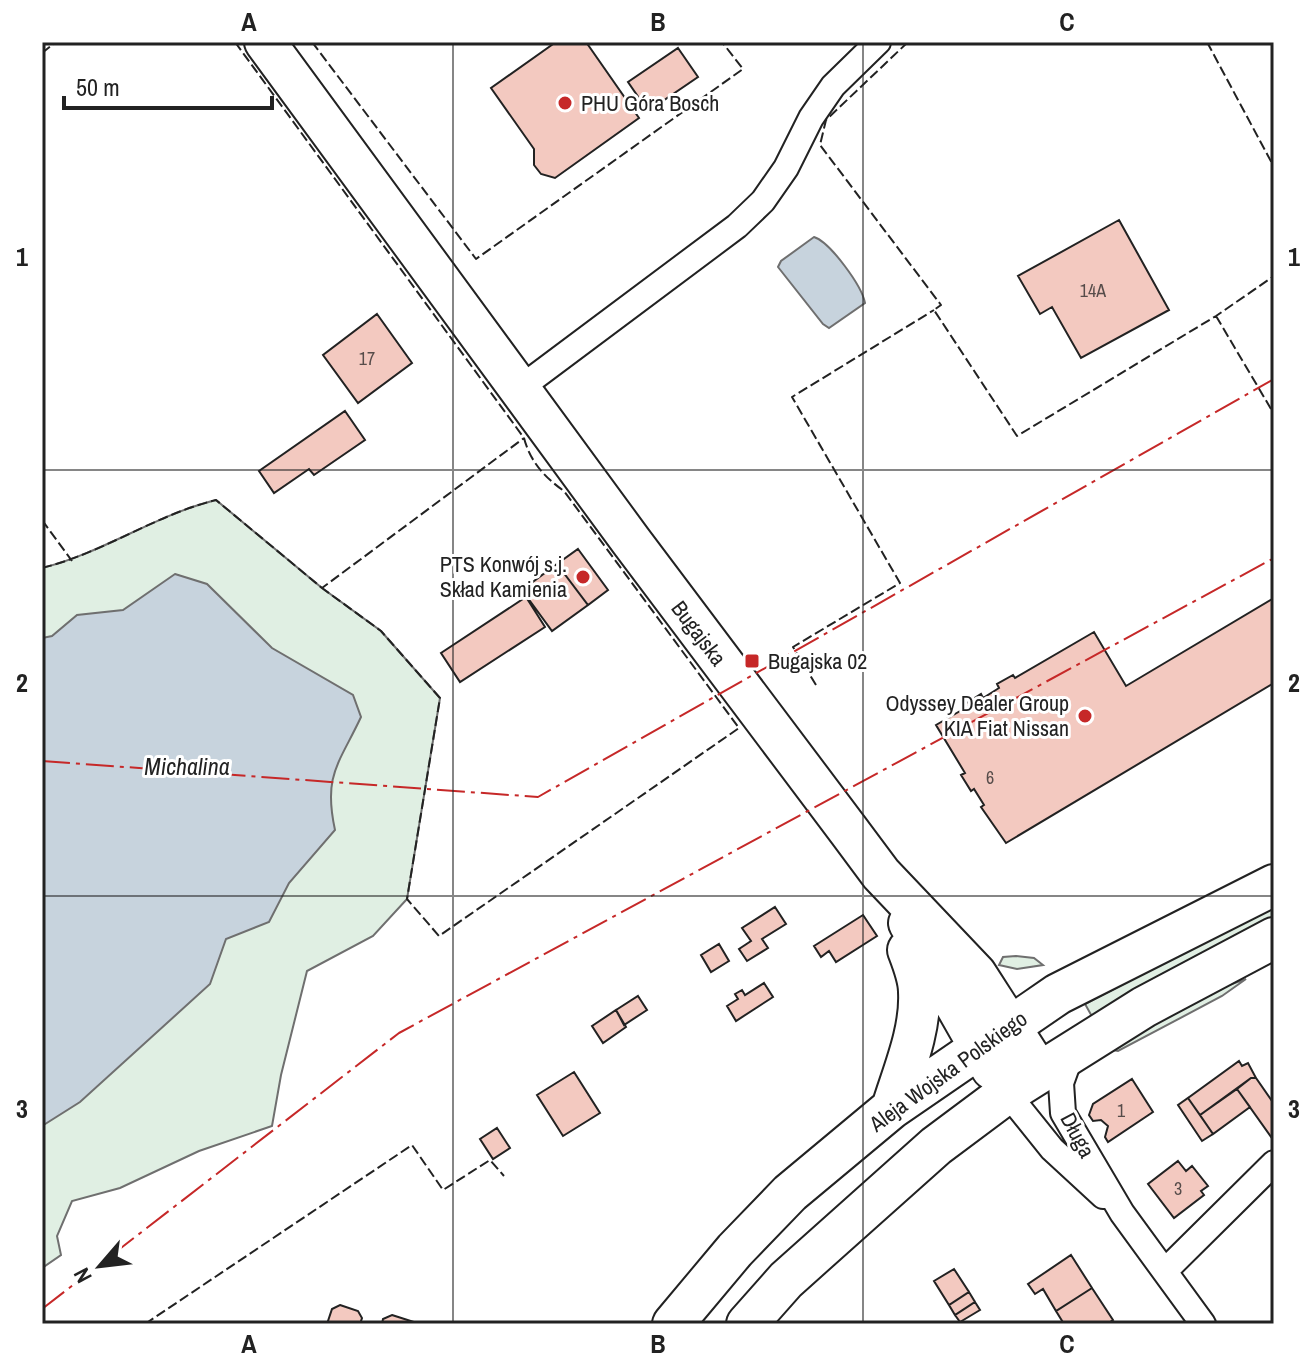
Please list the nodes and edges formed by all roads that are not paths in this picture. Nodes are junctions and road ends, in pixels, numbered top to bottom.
1 (265, 42) edge
2 (878, 42) edge
3 (519, 389) junction
4 (881, 874) junction
5 (1274, 885) edge
6 (1274, 938) edge
7 (993, 1036) junction
8 (1072, 1051) junction
9 (1023, 1082) junction
10 (892, 1108) junction
11 (1274, 1163) edge
12 (1122, 1213) junction
13 (1165, 1271) junction
14 (673, 1324) edge
15 (747, 1324) edge
16 (1203, 1324) edge

1 - 3 main road, Bugajska
2 - 3 street
3 - 4 main road, Bugajska
4 - 7 main road, Bugajska
4 - 10 main road
5 - 7 main road, Aleja Wojska Polskiego
6 - 8 main road
7 - 9 main road, Bugajska
7 - 10 main road, Aleja Wojska Polskiego
8 - 9 main road
8 - 12 street, Długa
9 - 12 street, Długa
9 - 15 main road
10 - 14 main road, Aleja Wojska Polskiego
11 - 13 street
12 - 13 street, Długa
13 - 16 street, Długa

